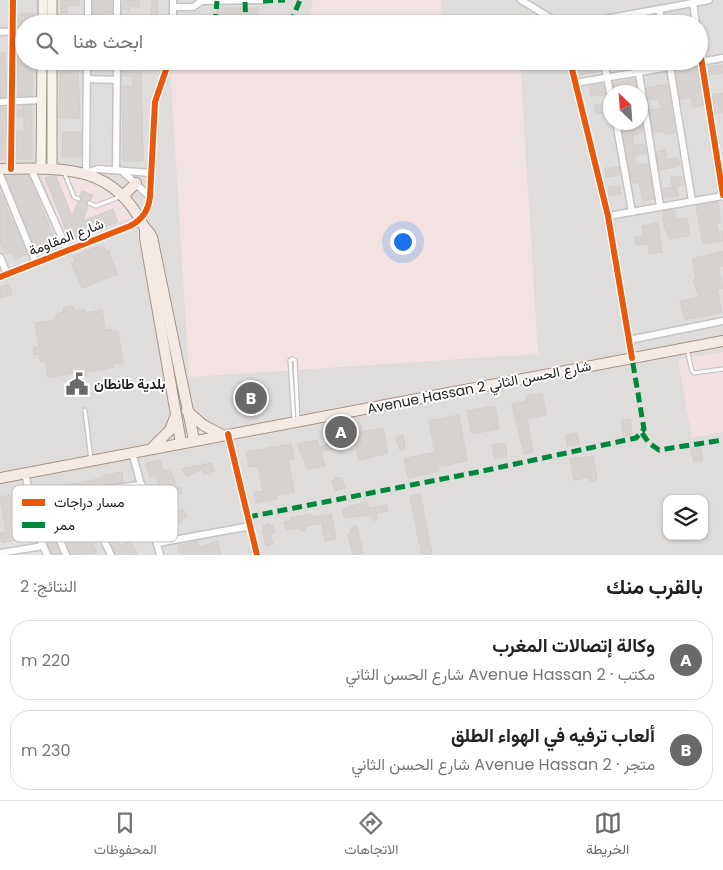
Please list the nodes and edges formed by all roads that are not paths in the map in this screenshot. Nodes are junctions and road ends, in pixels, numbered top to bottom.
1 (12, 0) edge
2 (43, 0) edge
3 (52, 0) edge
4 (88, 0) edge
5 (117, 0) edge
6 (263, 0) edge
7 (521, 0) edge
8 (709, 0) edge
9 (202, 1) edge
10 (693, 3) junction
11 (173, 4) edge
12 (659, 9) junction
13 (43, 15) edge
14 (52, 15) edge
15 (88, 15) edge
16 (117, 15) edge
17 (545, 15) edge
18 (628, 15) edge
19 (660, 15) edge
20 (695, 15) edge
21 (12, 31) junction
22 (0, 32) edge
23 (723, 58) edge
24 (708, 62) edge
25 (42, 70) edge
26 (52, 70) edge
27 (87, 70) edge
28 (117, 70) edge
29 (166, 70) edge
30 (572, 70) edge
31 (606, 70) edge
32 (649, 70) edge
33 (671, 70) edge
34 (703, 70) edge
35 (640, 72) junction
36 (608, 78) junction
37 (87, 79) junction
38 (117, 80) junction
39 (576, 84) junction
40 (609, 85) edge
41 (41, 100) junction
42 (12, 101) junction
43 (0, 102) edge
44 (617, 130) edge
45 (5, 169) edge
46 (36, 169) junction
47 (58, 169) junction
48 (119, 171) junction
49 (86, 173) junction
50 (152, 174) junction
51 (0, 175) edge
52 (136, 183) junction
53 (123, 196) junction
54 (723, 196) edge
55 (150, 197) junction
56 (79, 199) dead end
57 (692, 201) junction
58 (90, 203) dead end
59 (660, 206) junction
60 (632, 212) junction
61 (608, 216) junction
62 (143, 224) junction
63 (68, 250) junction
64 (0, 257) edge
65 (36, 263) junction
66 (3, 275) edge
67 (723, 321) edge
68 (630, 340) junction
69 (723, 341) edge
70 (687, 348) junction
71 (632, 358) junction
72 (723, 369) edge
73 (291, 378) junction
74 (296, 378) junction
75 (85, 410) dead end
76 (188, 411) junction
77 (176, 414) junction
78 (296, 421) junction
79 (225, 434) junction
80 (194, 440) junction
81 (181, 442) junction
82 (153, 448) junction
83 (132, 452) junction
84 (91, 460) junction
85 (25, 473) junction
86 (0, 478) edge
87 (28, 485) edge
88 (142, 485) edge
89 (251, 526) junction
90 (178, 539) edge
91 (45, 542) edge
92 (60, 542) edge
93 (105, 542) edge
94 (163, 542) edge
95 (157, 543) joint
96 (42, 544) junction
97 (0, 553) edge
98 (47, 555) edge
99 (66, 555) edge
100 (111, 555) edge
101 (160, 555) edge
102 (257, 555) edge

1 - 21 street
2 - 13 street
3 - 14 street
4 - 15 street
5 - 16 street
6 - 9 street
7 - 17 street
8 - 10 street
9 - 11 street
10 - 12 street
10 - 20 street
12 - 18 street
12 - 19 street
21 - 22 street
21 - 42 street
23 - 24 street
25 - 41 street
26 - 47 street
27 - 37 street
28 - 38 street
29 - 50 street
30 - 39 street
31 - 36 street
32 - 35 street
33 - 57 street
34 - 54 street
35 - 36 street
35 - 59 street
36 - 39 street
36 - 40 street
37 - 38 street
37 - 49 street
38 - 48 street
39 - 61 street
41 - 42 street
41 - 46 street
42 - 43 street
42 - 45 street
44 - 60 street
45 - 46 main road
46 - 47 main road
46 - 63 street
47 - 49 main road
47 - 56 lane
48 - 49 street
48 - 50 street
48 - 52 street
49 - 53 main road
50 - 55 street
51 - 65 street
52 - 53 main road
52 - 55 street
53 - 58 lane
53 - 62 main road
54 - 57 street
55 - 62 street
57 - 59 street
59 - 60 street
60 - 61 street
61 - 68 street
62 - 63 street, شارع المقاومة
62 - 76 main road
62 - 77 main road
63 - 65 street, شارع المقاومة
64 - 66 street
65 - 66 street, شارع المقاومة
67 - 68 street
68 - 71 street
69 - 70 main road, Avenue Hassan 2 شارع الحسن الثاني
70 - 71 main road, Avenue Hassan 2 شارع الحسن الثاني
70 - 72 lane
71 - 78 main road, Avenue Hassan 2 شارع الحسن الثاني
73 - 74 lane
73 - 74 lane
73 - 78 lane
74 - 78 lane
75 - 84 lane
76 - 79 main road
76 - 80 main road
77 - 81 main road
77 - 82 main road
78 - 79 main road, Avenue Hassan 2 شارع الحسن الثاني
79 - 80 main road, Avenue Hassan 2 شارع الحسن الثاني
79 - 89 street
80 - 81 main road, Avenue Hassan 2 شارع الحسن الثاني
81 - 82 main road, Avenue Hassan 2 شارع الحسن الثاني
82 - 83 main road, Avenue Hassan 2 شارع الحسن الثاني
83 - 84 main road, Avenue Hassan 2 شارع الحسن الثاني
83 - 88 street
84 - 85 main road, Avenue Hassan 2 شارع الحسن الثاني
85 - 86 main road, Avenue Hassan 2 شارع الحسن الثاني
85 - 87 street
89 - 90 street
89 - 102 street
91 - 96 street
92 - 99 street
93 - 100 street
94 - 95 street
95 - 101 street
96 - 97 street
96 - 98 street

